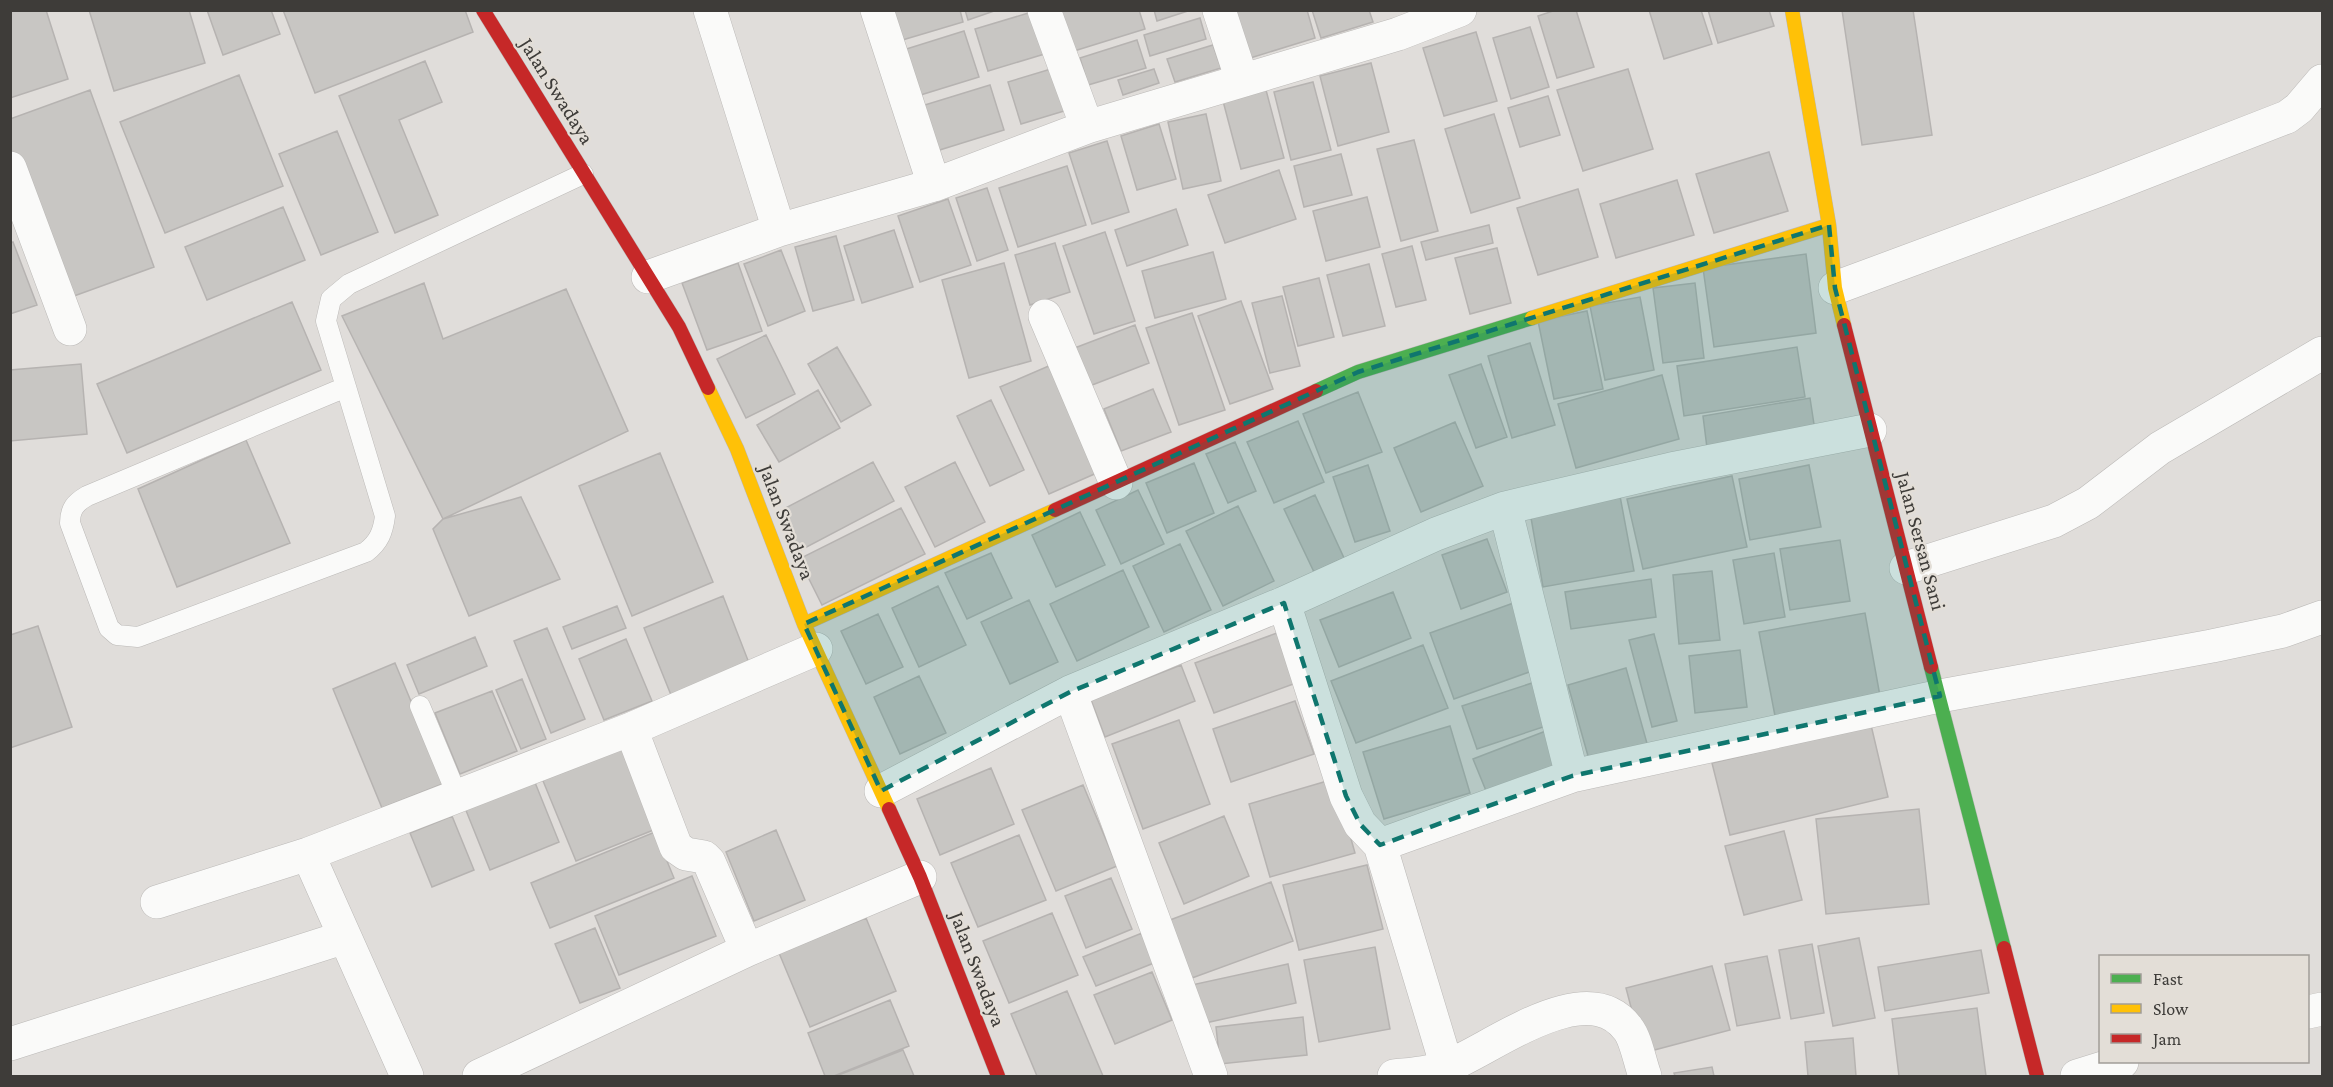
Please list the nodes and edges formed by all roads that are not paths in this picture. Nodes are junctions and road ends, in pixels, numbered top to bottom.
1 (483, 10) edge
2 (710, 10) edge
3 (877, 10) edge
4 (1044, 10) edge
5 (1219, 10) edge
6 (1460, 10) edge
7 (1792, 10) edge
8 (1395, 22) edge
9 (1242, 80) junction
10 (2322, 81) edge
11 (1087, 127) junction
12 (10, 168) edge
13 (584, 174) junction
14 (934, 185) junction
15 (1829, 225) junction
16 (779, 230) junction
17 (648, 277) junction
18 (1836, 288) junction
19 (1045, 316) dead end
20 (70, 329) dead end
21 (2322, 353) edge
22 (346, 387) junction
23 (1870, 430) junction
24 (1116, 483) junction
25 (1505, 508) junction
26 (1906, 568) junction
27 (1284, 603) junction
28 (2322, 617) edge
29 (810, 637) junction
30 (1070, 692) junction
31 (1940, 696) junction
32 (420, 706) dead end
33 (631, 729) junction
34 (1572, 776) junction
35 (881, 791) junction
36 (457, 795) junction
37 (1380, 845) junction
38 (308, 854) junction
39 (920, 877) junction
40 (157, 902) dead end
41 (345, 937) junction
42 (747, 950) junction
43 (10, 1044) edge
44 (2119, 1063) edge
45 (1447, 1067) junction
46 (407, 1077) edge
47 (479, 1077) edge
48 (998, 1077) edge
49 (1211, 1077) edge
50 (1394, 1077) edge
51 (1645, 1077) edge
52 (2037, 1077) edge
53 (2077, 1077) edge

1 - 13 street, Jalan Swadaya
2 - 16 street
3 - 14 street
4 - 11 street
5 - 9 street
6 - 8 street
7 - 15 street, Jalan Sersan Sani
8 - 9 street
9 - 11 street
10 - 18 street
11 - 14 street
12 - 20 street
13 - 17 street, Jalan Swadaya
13 - 22 lane
14 - 16 street
15 - 18 street, Jalan Sersan Sani
15 - 24 street
16 - 17 street
17 - 29 street, Jalan Swadaya
18 - 23 street, Jalan Sersan Sani
19 - 24 street
21 - 26 street
22 - 22 lane
23 - 25 street
23 - 26 street, Jalan Sersan Sani
24 - 29 street
25 - 27 street
25 - 34 street
26 - 31 street, Jalan Sersan Sani
27 - 30 street
27 - 37 street
28 - 31 street
29 - 33 street
29 - 35 street, Jalan Swadaya
30 - 35 street
30 - 49 street
31 - 34 street
31 - 52 street, Jalan Sersan Sani
32 - 36 lane
33 - 36 street
33 - 42 street
34 - 37 street
35 - 39 street, Jalan Swadaya
36 - 38 street
37 - 45 street
38 - 40 street
38 - 41 street
39 - 42 street
39 - 48 street, Jalan Swadaya
41 - 43 street
41 - 46 street
42 - 47 street
44 - 53 street
45 - 50 street
45 - 51 street

